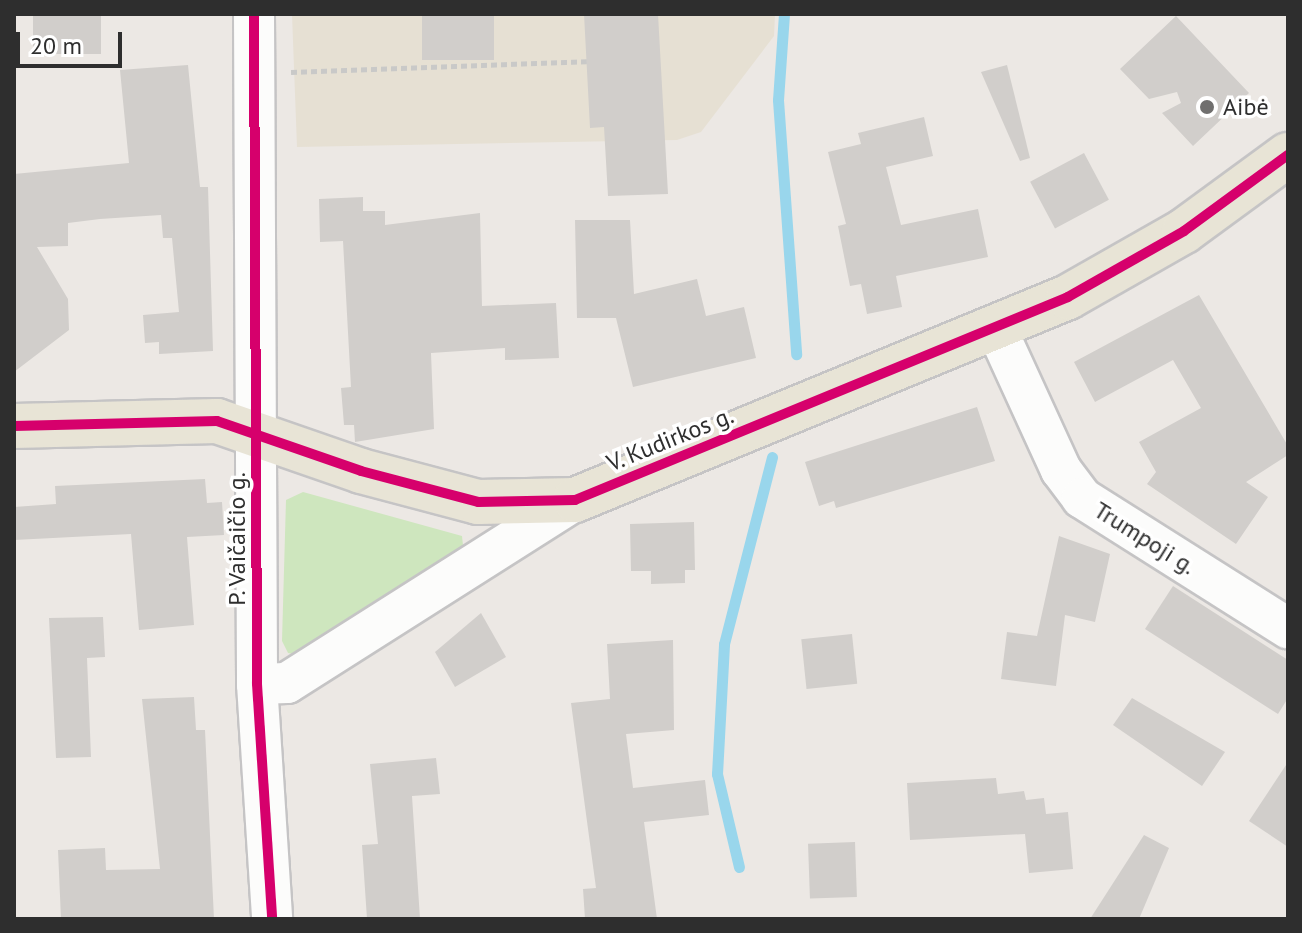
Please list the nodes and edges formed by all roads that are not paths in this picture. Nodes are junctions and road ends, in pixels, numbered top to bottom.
1 (254, 14) edge
2 (1288, 155) edge
3 (996, 328) junction
4 (14, 426) edge
5 (256, 434) junction
6 (575, 500) junction
7 (478, 502) junction
8 (481, 560) junction
9 (1288, 628) edge
10 (257, 684) junction
11 (272, 919) edge

1 - 5 street, P. Vaičaičio g.
2 - 3 main road, V. Kudirkos g.
3 - 6 main road, V. Kudirkos g.
3 - 9 street, Trumpoji g.
4 - 5 main road, V. Kudirkos g.
5 - 7 main road, V. Kudirkos g.
5 - 10 street, P. Vaičaičio g.
6 - 7 main road, V. Kudirkos g.
6 - 8 street
7 - 8 street
8 - 10 street
10 - 11 street, P. Vaičaičio g.

